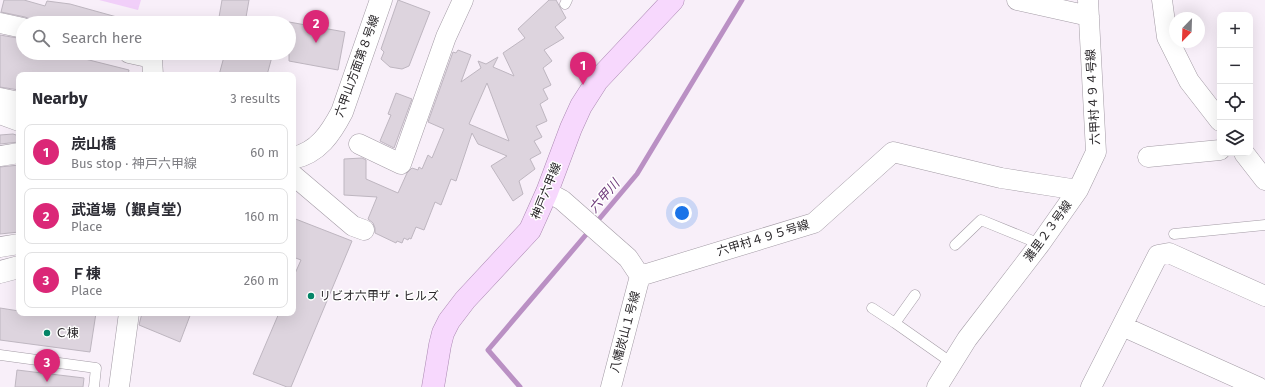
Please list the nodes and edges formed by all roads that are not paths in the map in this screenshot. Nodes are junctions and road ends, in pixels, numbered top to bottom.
1 (380, 0) edge
2 (464, 0) edge
3 (673, 0) edge
4 (1016, 0) edge
5 (1162, 0) edge
6 (1088, 8) edge
7 (0, 23) edge
8 (16, 26) edge
9 (152, 60) edge
10 (153, 72) edge
11 (0, 98) edge
12 (16, 101) edge
13 (0, 114) edge
14 (16, 119) edge
15 (1218, 120) edge
16 (359, 144) dead end
17 (1217, 150) edge
18 (893, 152) joint
19 (16, 153) edge
20 (0, 156) edge
21 (1246, 156) edge
22 (296, 157) edge
23 (1148, 157) dead end
24 (296, 178) edge
25 (1265, 180) edge
26 (1078, 190) junction
27 (547, 192) junction
28 (1265, 225) edge
29 (364, 230) dead end
30 (1174, 234) dead end
31 (16, 244) edge
32 (1040, 244) junction
33 (956, 245) dead end
34 (0, 247) edge
35 (16, 268) edge
36 (0, 272) edge
37 (640, 276) junction
38 (915, 296) dead end
39 (1265, 296) edge
40 (872, 308) dead end
41 (129, 316) edge
42 (895, 323) junction
43 (1122, 326) junction
44 (0, 355) edge
45 (952, 363) junction
46 (94, 387) edge
47 (119, 387) edge
48 (433, 387) edge
49 (611, 387) edge
50 (937, 387) edge
51 (1091, 387) edge
52 (1258, 387) edge

1 - 22 street, 六甲山方面第８号線
2 - 16 street
3 - 27 main road, 神戸六甲線
4 - 6 street
5 - 15 street
6 - 26 street, 六甲村４９４号線
7 - 8 street
9 - 10 street
11 - 12 street
13 - 14 street
17 - 23 street
18 - 26 street, 灘里２３号線
18 - 37 street, 六甲村４９５号線
19 - 20 street
21 - 25 street
24 - 29 street
26 - 32 street, 灘里２３号線
27 - 37 street
27 - 48 main road, 神戸六甲線
28 - 30 lane
31 - 34 street
32 - 33 lane
32 - 45 street, 灘里２３号線
35 - 36 street
37 - 49 street, 八幡炭山１号線
38 - 42 lane
39 - 43 street
40 - 42 lane
41 - 47 street
42 - 45 lane
43 - 51 street
43 - 52 street
44 - 46 lane
45 - 50 street, 灘里２３号線

